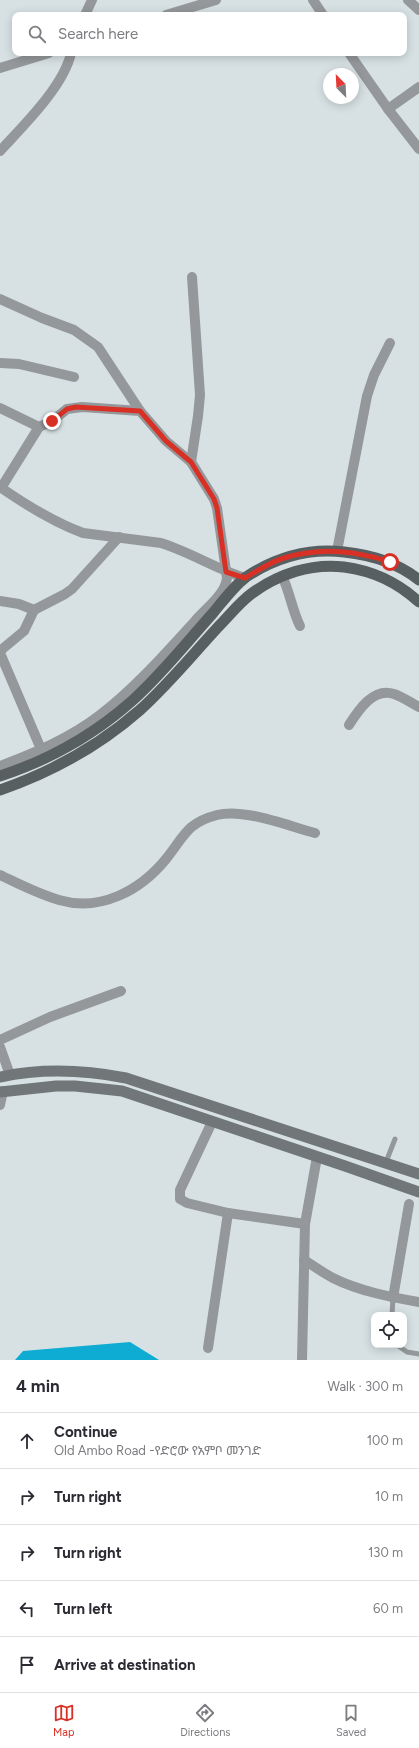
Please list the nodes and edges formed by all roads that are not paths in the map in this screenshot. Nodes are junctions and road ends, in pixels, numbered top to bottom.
1 (92, 0) edge
2 (216, 0) edge
3 (313, 0) edge
4 (408, 0) edge
5 (419, 10) edge
6 (86, 12) edge
7 (176, 12) edge
8 (321, 12) edge
9 (39, 56) edge
10 (70, 56) edge
11 (352, 56) edge
12 (0, 68) edge
13 (419, 87) edge
14 (388, 109) junction
15 (419, 149) edge
16 (0, 151) edge
17 (192, 277) dead end
18 (0, 298) edge
19 (390, 343) dead end
20 (0, 363) edge
21 (74, 377) dead end
22 (0, 408) edge
23 (140, 411) junction
24 (39, 427) junction
25 (191, 462) junction
26 (0, 488) edge
27 (119, 537) junction
28 (337, 551) junction
29 (283, 558) junction
30 (226, 572) junction
31 (286, 574) junction
32 (418, 576) edge
33 (243, 580) junction
34 (224, 589) junction
35 (1, 600) edge
36 (419, 602) edge
37 (34, 610) junction
38 (300, 626) dead end
39 (0, 652) edge
40 (419, 707) edge
41 (349, 725) dead end
42 (41, 749) junction
43 (0, 766) edge
44 (0, 776) edge
45 (0, 790) edge
46 (315, 833) dead end
47 (0, 875) edge
48 (121, 991) dead end
49 (0, 1040) edge
50 (0, 1047) edge
51 (5, 1076) edge
52 (126, 1078) junction
53 (2, 1091) edge
54 (122, 1091) junction
55 (0, 1105) edge
56 (212, 1122) junction
57 (395, 1139) dead end
58 (317, 1157) junction
59 (386, 1162) junction
60 (401, 1168) junction
61 (419, 1174) edge
62 (397, 1184) junction
63 (419, 1192) edge
64 (409, 1204) dead end
65 (228, 1213) junction
66 (305, 1224) junction
67 (304, 1260) junction
68 (393, 1298) junction
69 (419, 1302) edge
70 (392, 1312) edge
71 (208, 1348) dead end
72 (401, 1348) edge
73 (419, 1354) edge
74 (302, 1360) edge

1 - 6 street
2 - 7 street
3 - 8 street
4 - 5 street
9 - 12 street
10 - 16 street
11 - 14 street
13 - 14 street
14 - 15 street
17 - 25 street
18 - 23 street
19 - 28 street
20 - 21 street
22 - 24 street
23 - 24 street
23 - 25 street
24 - 26 street
25 - 30 street
26 - 27 street
27 - 30 street
27 - 37 street
28 - 29 main road
28 - 32 main road
29 - 31 main road
29 - 33 main road
30 - 33 street
30 - 34 street
31 - 36 main road
31 - 38 street
31 - 45 main road
33 - 34 street
33 - 44 main road
34 - 42 street
35 - 37 street
37 - 39 street
39 - 42 street
40 - 41 street
42 - 43 street
46 - 47 street
48 - 49 street
50 - 51 street
51 - 52 main road
52 - 54 main road
52 - 59 main road
53 - 54 main road
53 - 55 street
54 - 56 main road
56 - 58 main road
56 - 65 street
57 - 59 lane
58 - 62 main road
58 - 66 street
59 - 60 main road
60 - 61 main road
60 - 62 main road
62 - 63 main road
64 - 68 street
65 - 66 street
65 - 71 street
66 - 67 street
67 - 68 street
67 - 74 street
68 - 69 street
68 - 70 lane
72 - 73 lane

